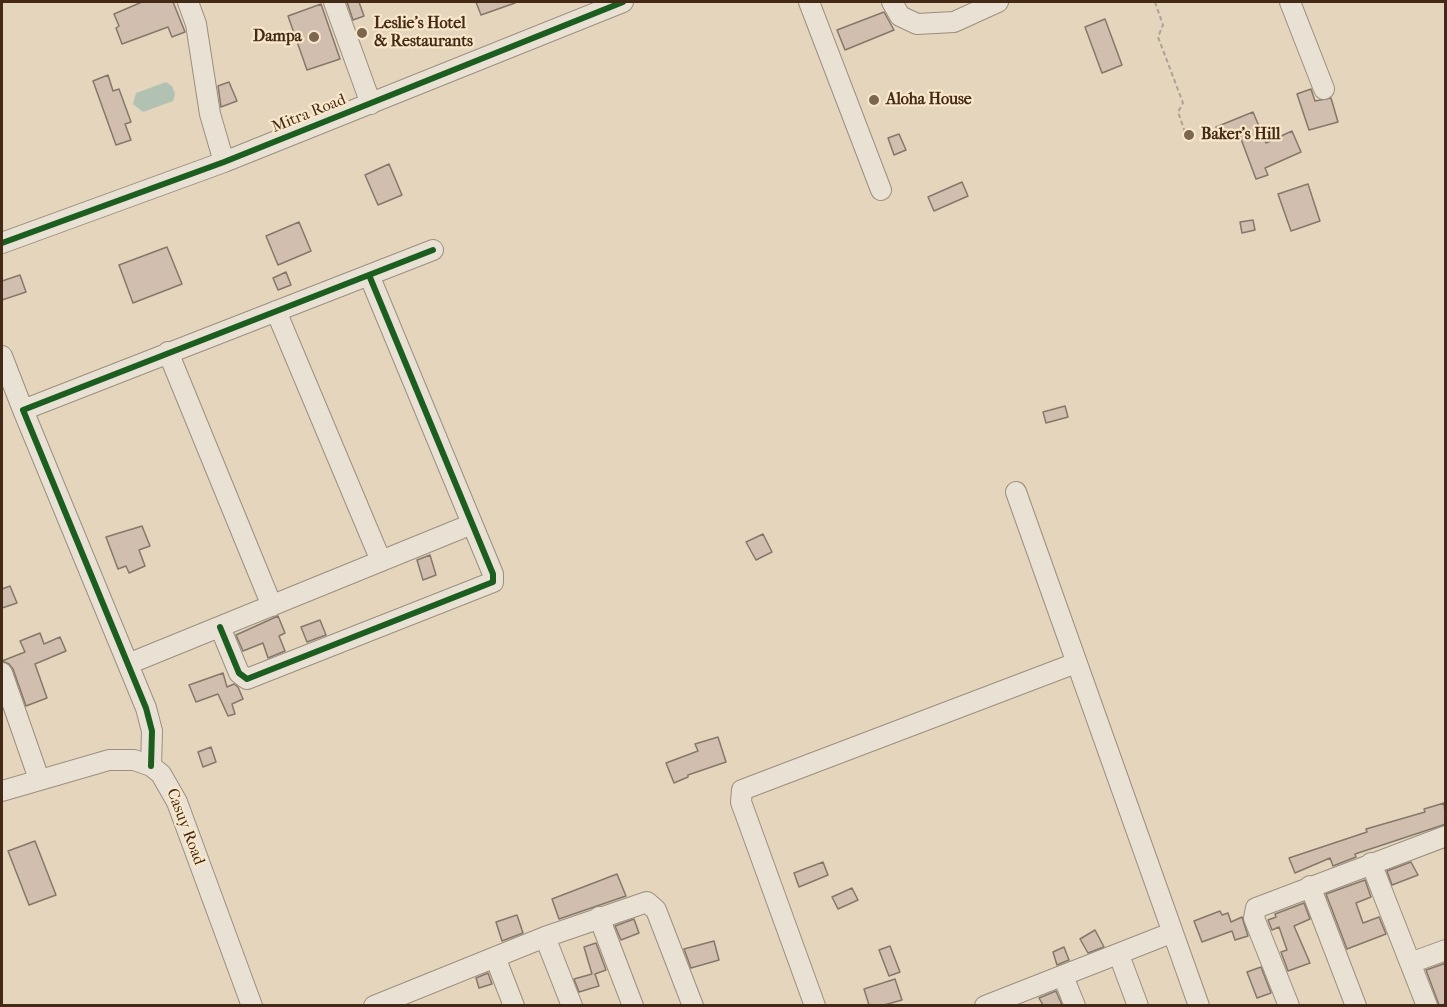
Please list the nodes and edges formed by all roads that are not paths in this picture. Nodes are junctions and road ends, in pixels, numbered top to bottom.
1 (188, 2) edge
2 (334, 2) edge
3 (622, 2) edge
4 (809, 2) edge
5 (892, 2) edge
6 (998, 2) edge
7 (1290, 2) edge
8 (1324, 89) dead end
9 (371, 104) junction
10 (224, 162) junction
11 (881, 190) dead end
12 (2, 243) edge
13 (433, 250) dead end
14 (369, 275) junction
15 (276, 311) junction
16 (168, 352) junction
17 (2, 356) edge
18 (23, 410) junction
19 (1016, 492) dead end
20 (472, 524) junction
21 (381, 561) junction
22 (272, 606) junction
23 (220, 627) junction
24 (1076, 663) junction
25 (128, 664) junction
26 (2, 673) edge
27 (151, 766) junction
28 (39, 779) junction
29 (2, 791) edge
30 (1446, 836) edge
31 (1371, 863) junction
32 (1310, 886) junction
33 (599, 917) junction
34 (1171, 933) junction
35 (545, 937) junction
36 (1446, 950) edge
37 (1119, 955) junction
38 (495, 957) junction
39 (1410, 963) junction
40 (1064, 976) junction
41 (252, 1005) edge
42 (374, 1005) edge
43 (514, 1005) edge
44 (572, 1005) edge
45 (633, 1005) edge
46 (693, 1005) edge
47 (815, 1005) edge
48 (990, 1005) edge
49 (1075, 1005) edge
50 (1138, 1005) edge
51 (1199, 1005) edge
52 (1289, 1005) edge
53 (1356, 1005) edge
54 (1427, 1005) edge

1 - 10 street
2 - 9 street
3 - 9 street, Mitra Road
4 - 11 street
5 - 6 street
7 - 8 street
9 - 10 street, Mitra Road
10 - 12 street, Mitra Road
13 - 14 street
14 - 15 street
14 - 20 street
15 - 16 street
15 - 21 street
16 - 18 street
16 - 22 street
17 - 18 street
18 - 25 street
19 - 24 street
20 - 21 street
20 - 23 street
21 - 22 street
22 - 23 street
23 - 25 street
24 - 34 street
24 - 47 street
25 - 27 street
26 - 28 street
27 - 28 street
27 - 41 street, Casuy Road
28 - 29 street
30 - 31 street
31 - 32 street
31 - 39 street
32 - 52 street
32 - 53 street
33 - 35 street
33 - 45 street
33 - 46 street
34 - 37 street
34 - 51 street
35 - 38 street
35 - 44 street
36 - 39 street
37 - 40 street
37 - 50 street
38 - 42 street
38 - 43 street
39 - 54 street
40 - 48 street
40 - 49 street

